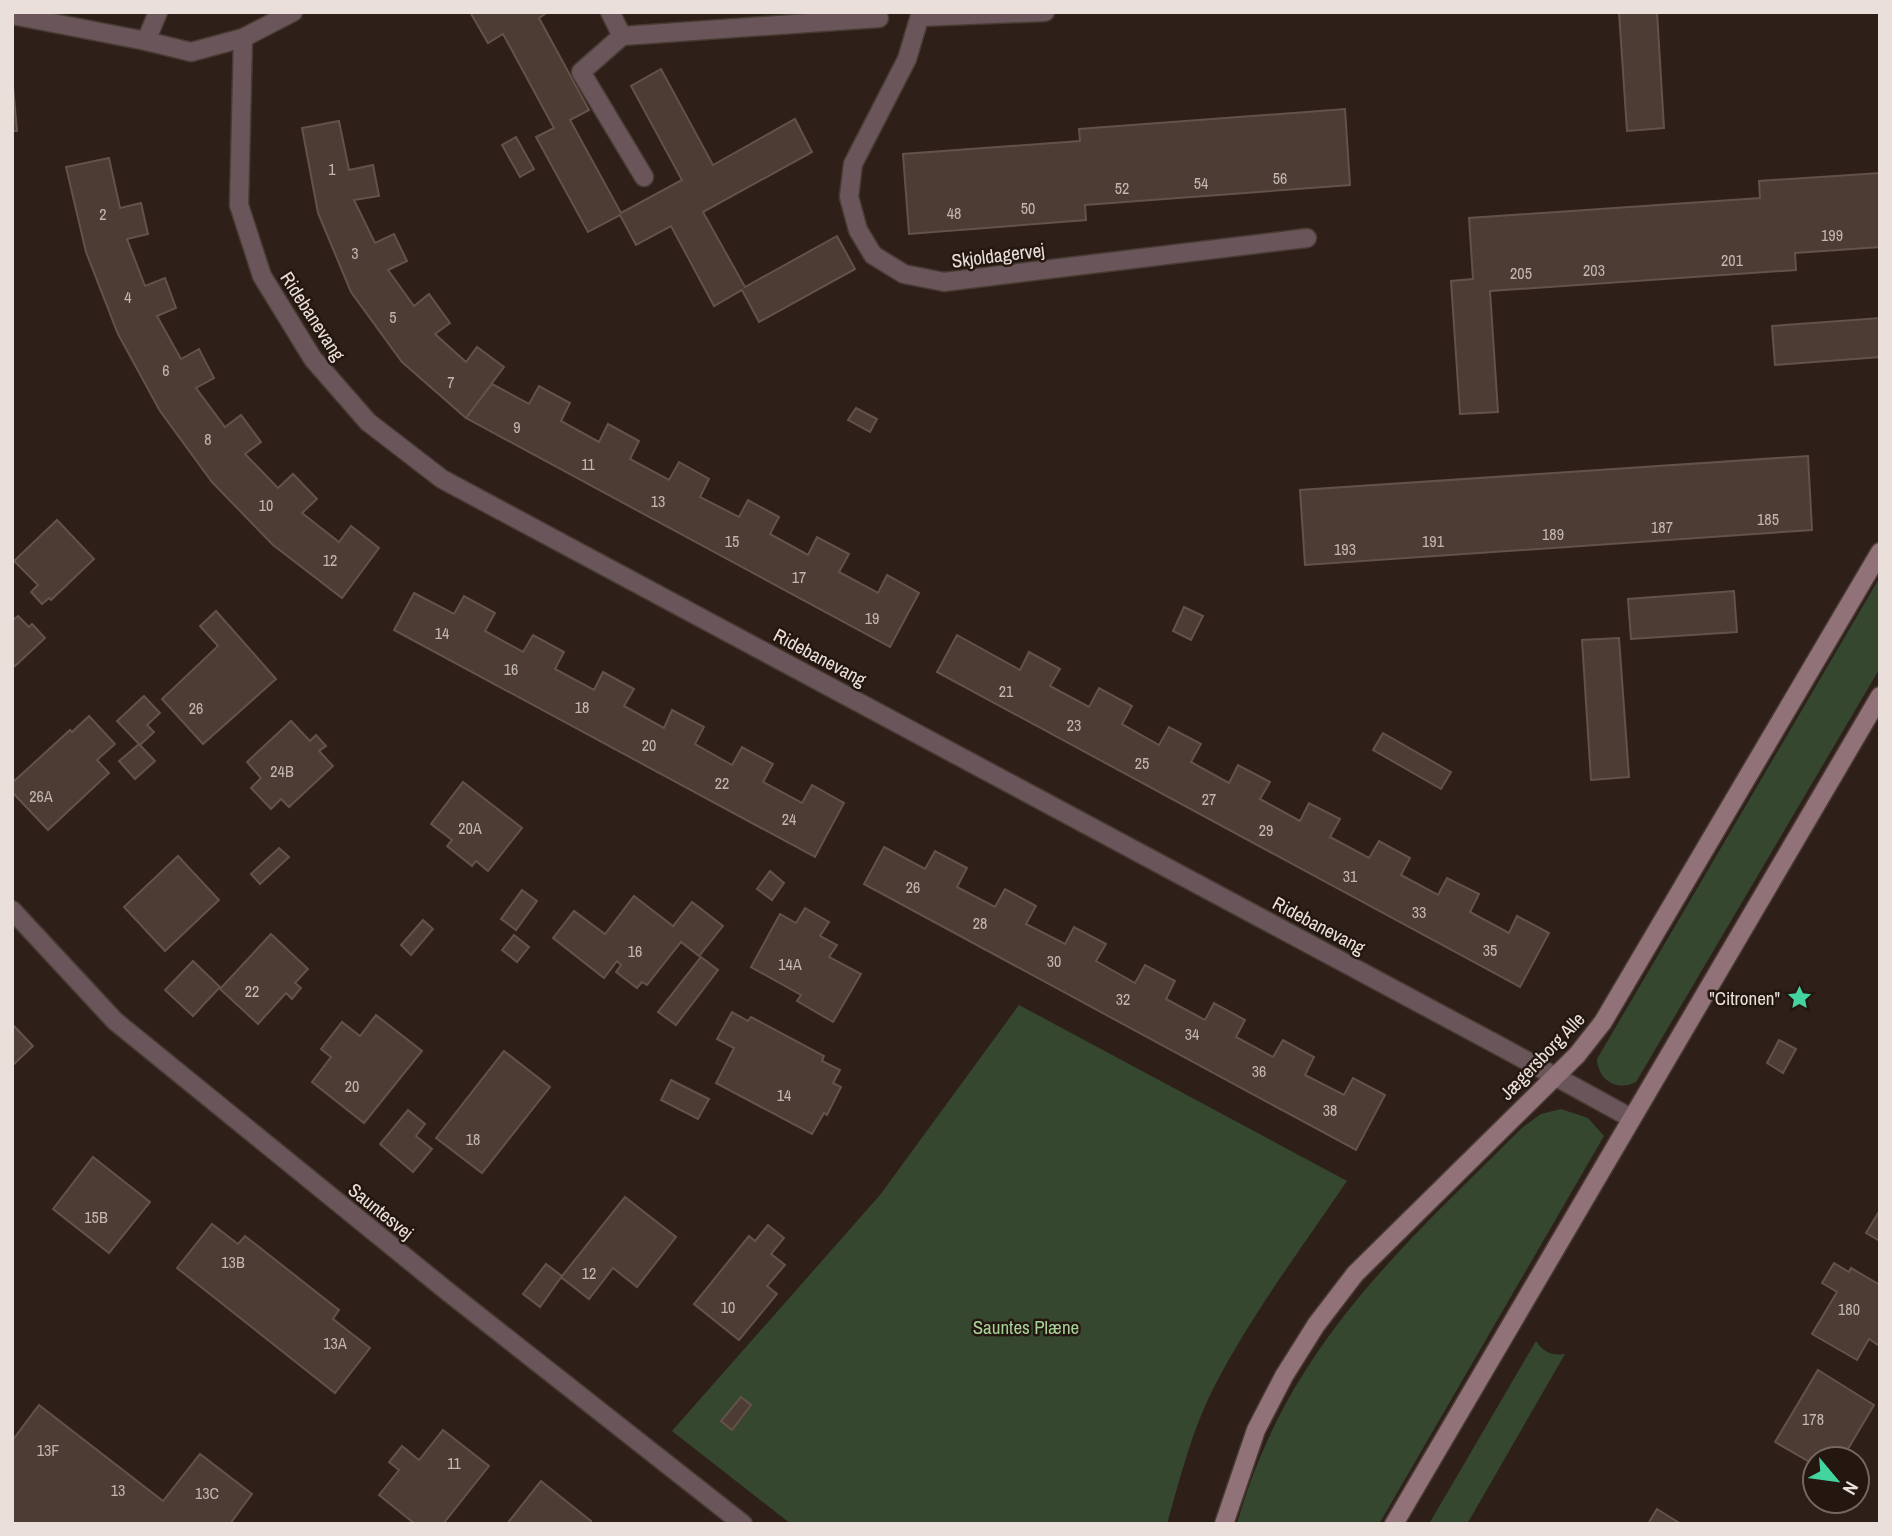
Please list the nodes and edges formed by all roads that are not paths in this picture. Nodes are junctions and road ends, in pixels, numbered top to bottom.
1 (158, 12) edge
2 (293, 12) edge
3 (610, 12) edge
4 (1045, 12) edge
5 (921, 14) edge
6 (12, 15) edge
7 (878, 18) dead end
8 (622, 36) junction
9 (243, 38) junction
10 (146, 41) junction
11 (644, 177) dead end
12 (1307, 237) dead end
13 (1880, 552) edge
14 (1880, 696) edge
15 (12, 910) edge
16 (1555, 1076) junction
17 (1631, 1118) junction
18 (743, 1524) edge
19 (1223, 1524) edge
20 (1394, 1524) edge

1 - 10 street
2 - 9 street
3 - 8 street
4 - 5 street, Skjoldagervej
5 - 12 street, Skjoldagervej
6 - 10 street
7 - 8 street
8 - 11 street
9 - 10 street
9 - 16 street, Ridebanevang
13 - 16 street, Jægersborg Alle
14 - 17 street
15 - 18 street, Sauntesvej
16 - 17 street, Ridebanevang
16 - 19 street, Jægersborg Alle
17 - 20 street

